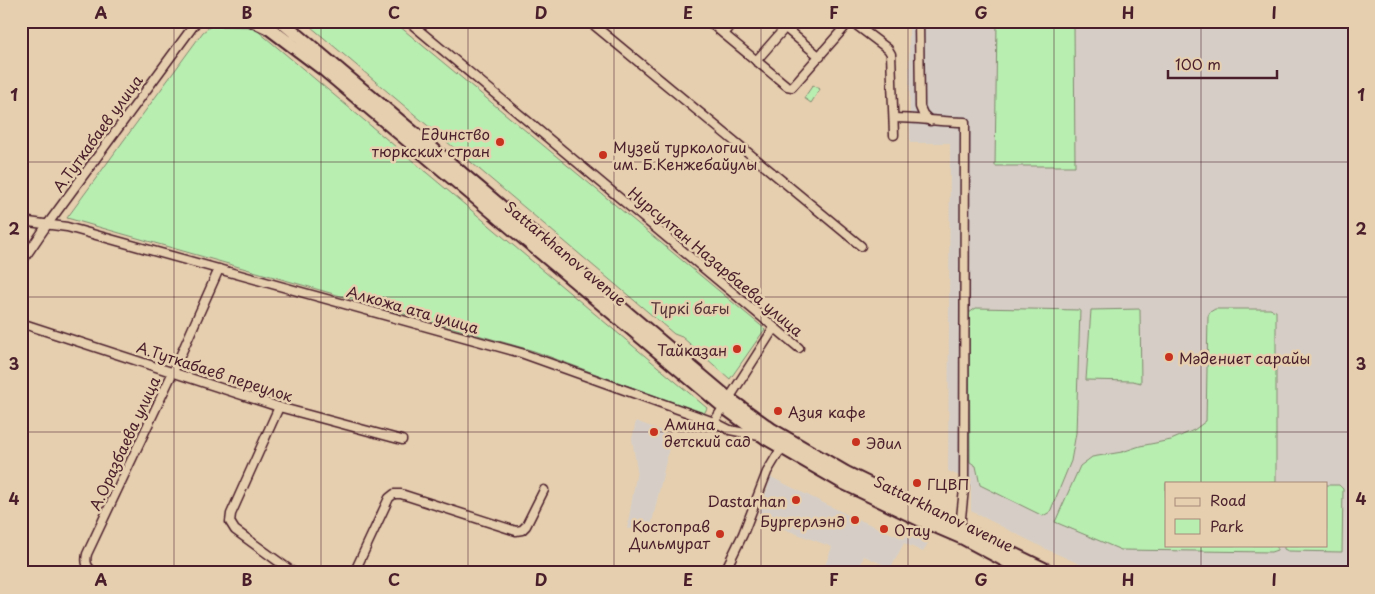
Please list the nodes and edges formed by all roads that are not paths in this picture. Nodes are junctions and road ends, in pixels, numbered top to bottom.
1 (197, 21) edge
2 (254, 21) edge
3 (281, 21) edge
4 (408, 21) edge
5 (589, 21) edge
6 (708, 21) edge
7 (735, 21) edge
8 (777, 21) edge
9 (791, 21) edge
10 (850, 21) edge
11 (919, 21) edge
12 (785, 28) junction
13 (724, 34) junction
14 (820, 57) junction
15 (756, 61) junction
16 (894, 118) junction
17 (930, 121) junction
18 (894, 135) dead end
19 (21, 221) edge
20 (47, 225) junction
21 (862, 246) dead end
22 (21, 263) edge
23 (218, 269) junction
24 (21, 323) edge
25 (774, 328) junction
26 (800, 348) dead end
27 (173, 372) junction
28 (726, 403) junction
29 (279, 407) junction
30 (714, 422) junction
31 (766, 438) junction
32 (402, 440) dead end
33 (782, 448) junction
34 (544, 490) dead end
35 (960, 527) junction
36 (94, 573) edge
37 (294, 573) edge
38 (354, 573) edge
39 (724, 573) edge
40 (1029, 573) edge
41 (1052, 573) edge

1 - 20 street, А.Туткабаев улица
2 - 28 main road, Sattarkhanov avenue
3 - 28 main road, Sattarkhanov avenue
4 - 25 street, Нурсултан Назарбаева улица
5 - 21 street
6 - 13 street
7 - 13 street
8 - 12 street
9 - 12 street
10 - 14 street
10 - 16 street
11 - 17 street
12 - 14 street
12 - 15 street
13 - 15 street
14 - 15 street
16 - 17 street
16 - 18 street
17 - 35 street
19 - 20 street, Алкожа ата улица
20 - 22 street, А.Туткабаев улица
20 - 23 street, Алкожа ата улица
23 - 27 street, А.Оразбаева улица
23 - 30 street, Алкожа ата улица
24 - 27 street, А.Туткабаев переулок
25 - 26 street, Нурсултан Назарбаева улица
25 - 28 street
27 - 29 street, А.Туткабаев переулок
27 - 36 street, А.Оразбаева улица
28 - 30 street
28 - 31 main road, Sattarkhanov avenue
28 - 35 main road, Sattarkhanov avenue
29 - 32 street, А.Туткабаев переулок
29 - 37 street
30 - 31 street, Алкожа ата улица
31 - 33 main road, Sattarkhanov avenue
33 - 39 street
33 - 40 main road, Sattarkhanov avenue
34 - 38 street
35 - 41 main road, Sattarkhanov avenue

